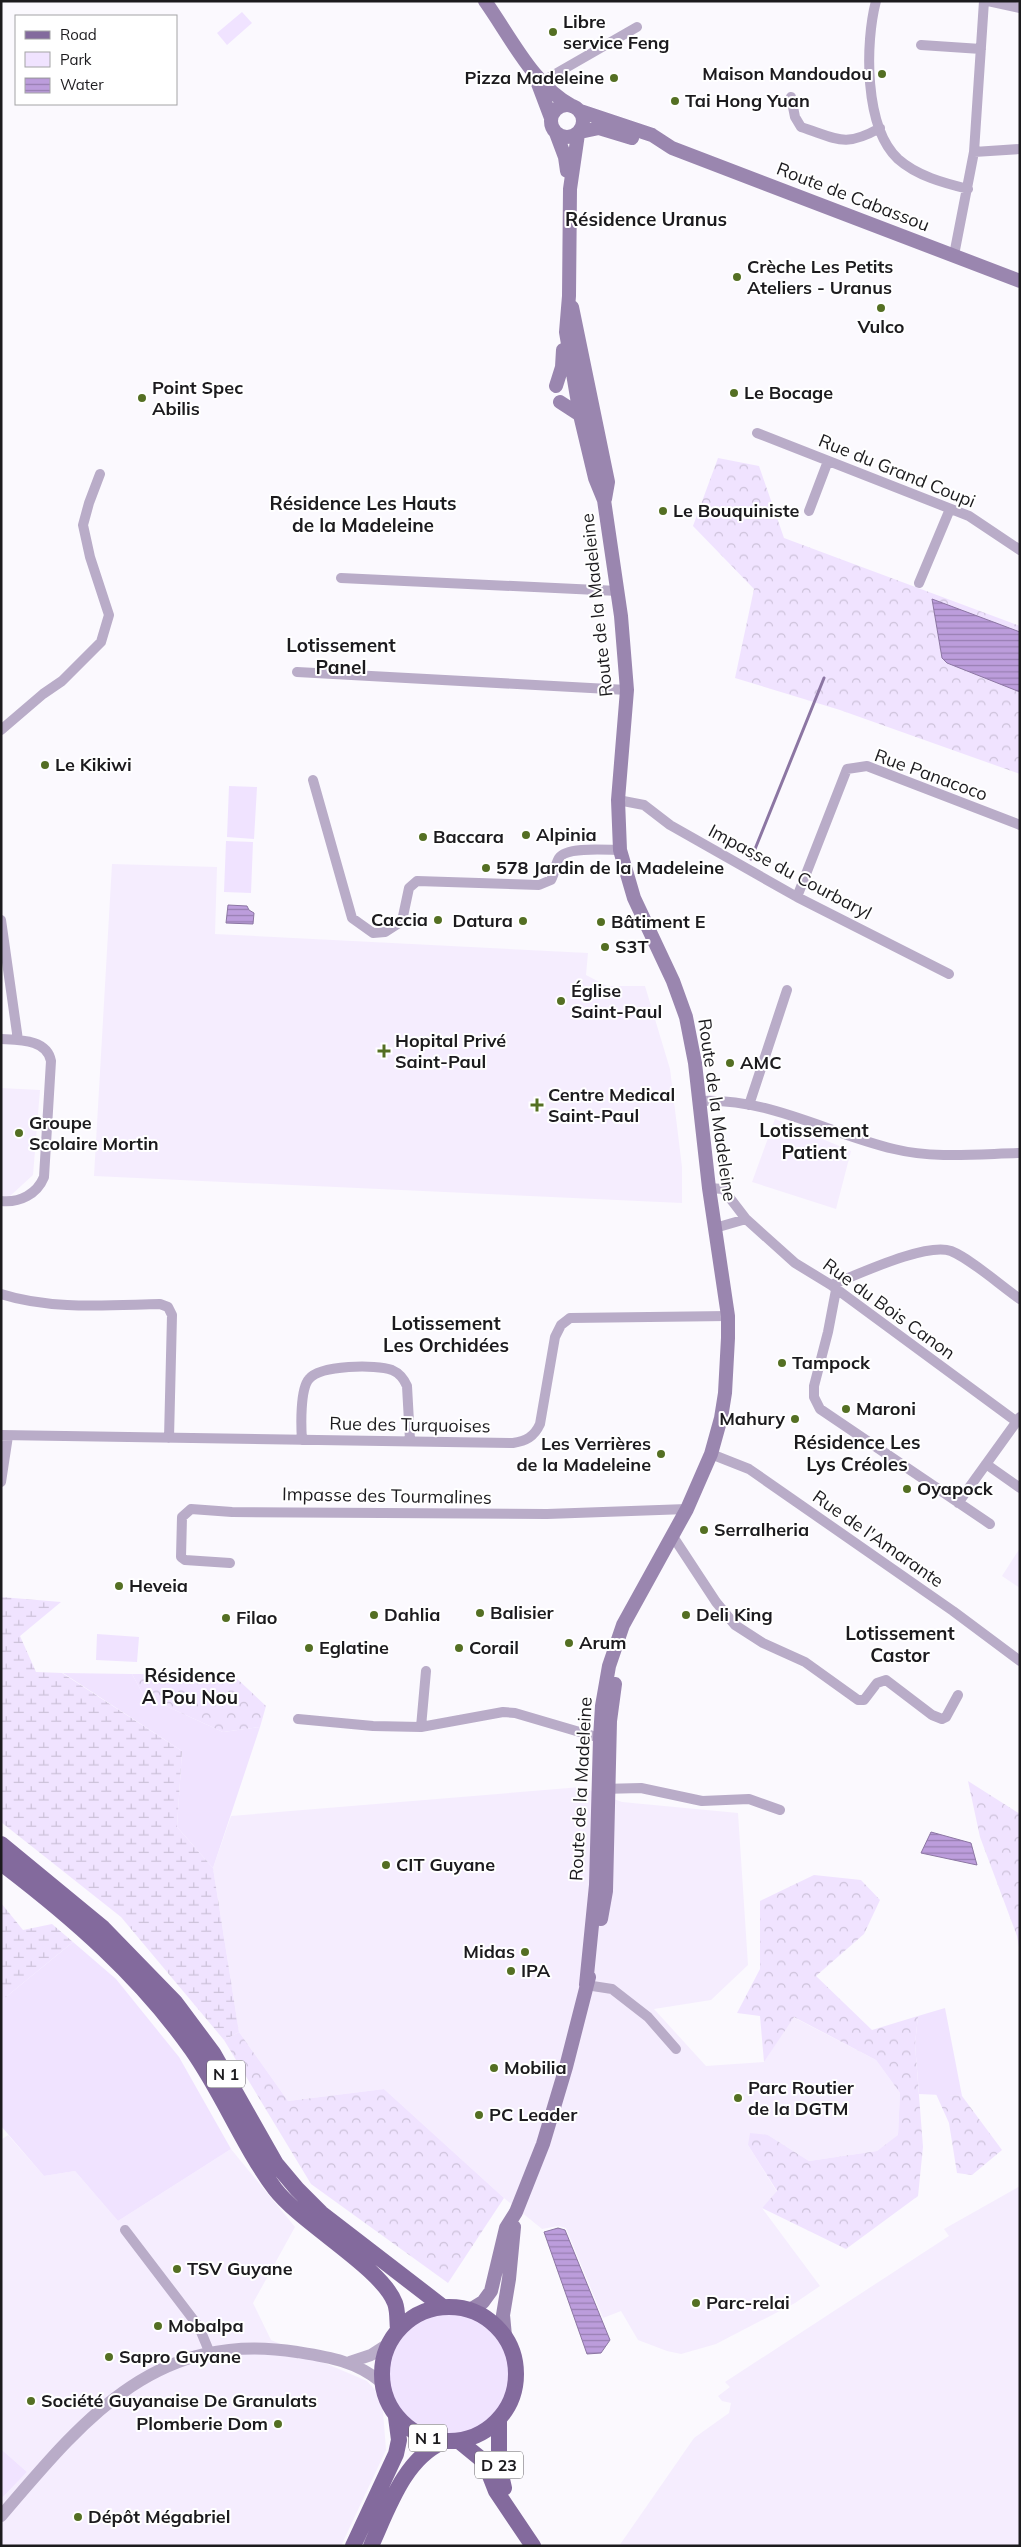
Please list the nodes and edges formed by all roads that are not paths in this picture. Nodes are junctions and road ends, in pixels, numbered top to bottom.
1 (485, 1) edge
2 (876, 1) edge
3 (986, 1) edge
4 (1020, 8) edge
5 (637, 27) dead end
6 (921, 45) dead end
7 (981, 49) junction
8 (528, 63) junction
9 (543, 81) junction
10 (791, 96) dead end
11 (576, 108) junction
12 (551, 118) junction
13 (880, 128) junction
14 (556, 133) junction
15 (579, 133) junction
16 (672, 148) junction
17 (1020, 149) edge
18 (974, 152) junction
19 (570, 189) junction
20 (968, 189) junction
21 (954, 255) junction
22 (1020, 282) edge
23 (569, 296) junction
24 (566, 332) junction
25 (556, 386) dead end
26 (560, 402) dead end
27 (580, 415) junction
28 (758, 433) dead end
29 (828, 461) junction
30 (100, 474) dead end
31 (604, 500) junction
32 (950, 509) junction
33 (809, 511) dead end
34 (1020, 550) edge
35 (341, 578) dead end
36 (919, 583) dead end
37 (618, 590) junction
38 (298, 672) dead end
39 (627, 690) junction
40 (1, 730) edge
41 (313, 780) dead end
42 (618, 800) junction
43 (1020, 825) edge
44 (620, 850) junction
45 (797, 897) junction
46 (1, 920) edge
47 (949, 974) dead end
48 (787, 990) dead end
49 (1, 1039) edge
50 (18, 1040) junction
51 (699, 1102) junction
52 (749, 1105) junction
53 (1020, 1153) edge
54 (709, 1188) junction
55 (1, 1202) edge
56 (746, 1219) junction
57 (715, 1228) junction
58 (833, 1288) junction
59 (1, 1294) edge
60 (1020, 1299) edge
61 (728, 1316) junction
62 (1018, 1419) edge
63 (5, 1436) edge
64 (169, 1438) junction
65 (302, 1440) junction
66 (410, 1440) junction
67 (711, 1454) junction
68 (986, 1464) junction
69 (1, 1482) edge
70 (1020, 1488) edge
71 (958, 1503) junction
72 (687, 1509) junction
73 (990, 1524) dead end
74 (672, 1535) junction
75 (230, 1563) dead end
76 (637, 1600) junction
77 (1020, 1661) edge
78 (426, 1671) dead end
79 (958, 1695) dead end
80 (298, 1718) dead end
81 (421, 1727) junction
82 (600, 1738) junction
83 (604, 1789) junction
84 (780, 1810) dead end
85 (1, 1844) edge
86 (1, 1862) edge
87 (586, 1986) junction
88 (676, 2049) dead end
89 (516, 2212) junction
90 (125, 2230) dead end
91 (443, 2307) junction
92 (470, 2310) junction
93 (398, 2330) junction
94 (505, 2336) junction
95 (388, 2344) junction
96 (209, 2351) junction
97 (350, 2362) junction
98 (381, 2382) junction
99 (396, 2417) junction
100 (499, 2420) junction
101 (451, 2441) junction
102 (508, 2510) junction
103 (1, 2516) edge
104 (353, 2546) edge
105 (371, 2546) edge
106 (533, 2546) edge

1 - 8 main road
2 - 13 street
3 - 4 street
3 - 7 street
5 - 9 street
6 - 7 street
7 - 18 street
8 - 9 main road
8 - 12 main road
9 - 11 main road
10 - 13 street
11 - 12 main road
11 - 15 main road
11 - 16 main road, Route de Cabassou
12 - 14 main road
13 - 20 street
14 - 15 main road
14 - 19 main road, Route de la Madeleine
15 - 16 main road, Route de Cabassou
15 - 19 main road, Route de la Madeleine
16 - 21 main road, Route de Cabassou
17 - 18 street
18 - 20 street
19 - 23 main road, Route de la Madeleine
20 - 21 street
21 - 22 main road, Route de Cabassou
23 - 24 main road, Route de la Madeleine
23 - 31 main road, Route de la Madeleine
24 - 25 main road
24 - 27 main road, Route de la Madeleine
26 - 27 main road
27 - 31 main road, Route de la Madeleine
28 - 29 street, Rue du Grand Coupi
29 - 32 street, Rue du Grand Coupi
29 - 33 street
30 - 40 street
31 - 37 main road, Route de la Madeleine
32 - 34 street, Rue du Grand Coupi
32 - 36 street
35 - 37 street
37 - 39 main road, Route de la Madeleine
38 - 39 street
39 - 42 main road, Route de la Madeleine
41 - 44 street
42 - 44 main road, Route de la Madeleine
42 - 45 street, Impasse du Courbaryl
43 - 45 street, Rue Panacoco
44 - 51 main road, Route de la Madeleine
45 - 47 street, Impasse du Courbaryl
46 - 50 street
48 - 52 street
49 - 50 street
50 - 55 street
51 - 52 street
51 - 54 main road, Route de la Madeleine
52 - 53 street
54 - 56 street, Rue du Bois Canon
54 - 57 main road, Route de la Madeleine
56 - 57 street
56 - 58 street, Rue du Bois Canon
57 - 61 main road, Route de la Madeleine
58 - 60 street
58 - 62 street, Rue du Bois Canon
58 - 71 street
59 - 64 street
61 - 66 street, Rue des Turquoises
61 - 67 main road, Route de la Madeleine
62 - 68 street
63 - 64 street, Rue des Turquoises
63 - 69 street
64 - 65 street, Rue des Turquoises
65 - 66 street, Rue des Turquoises
65 - 66 street
67 - 72 main road, Route de la Madeleine
67 - 77 street, Rue de l'Amarante
68 - 70 street
68 - 71 street
71 - 73 street
72 - 74 main road, Route de la Madeleine
72 - 75 street, Impasse des Tourmalines
74 - 76 main road, Route de la Madeleine
74 - 79 street
76 - 82 main road, Route de la Madeleine
76 - 83 main road, Route de la Madeleine
78 - 81 street
80 - 81 street
81 - 82 street
82 - 83 main road, Route de la Madeleine
83 - 84 street
83 - 87 main road, Route de la Madeleine
85 - 91 main road, N 1
86 - 93 main road, N 1
87 - 88 street
87 - 89 main road, Route de la Madeleine
89 - 92 main road, Route de la Madeleine
89 - 94 main road, Route de la Madeleine
90 - 96 street
91 - 92 main road, N 1
91 - 93 main road, N 1
92 - 94 main road, N 1
93 - 95 main road, N 1
94 - 100 main road, N 1
95 - 97 street
95 - 98 main road, N 1
96 - 97 street
96 - 103 street
97 - 98 street
98 - 99 main road, N 1
99 - 101 main road, N 1
99 - 104 main road, N 1
100 - 101 main road, N 1
100 - 102 main road, D 23
101 - 102 main road, D 23
101 - 105 main road, N 1
102 - 106 main road, D 23

